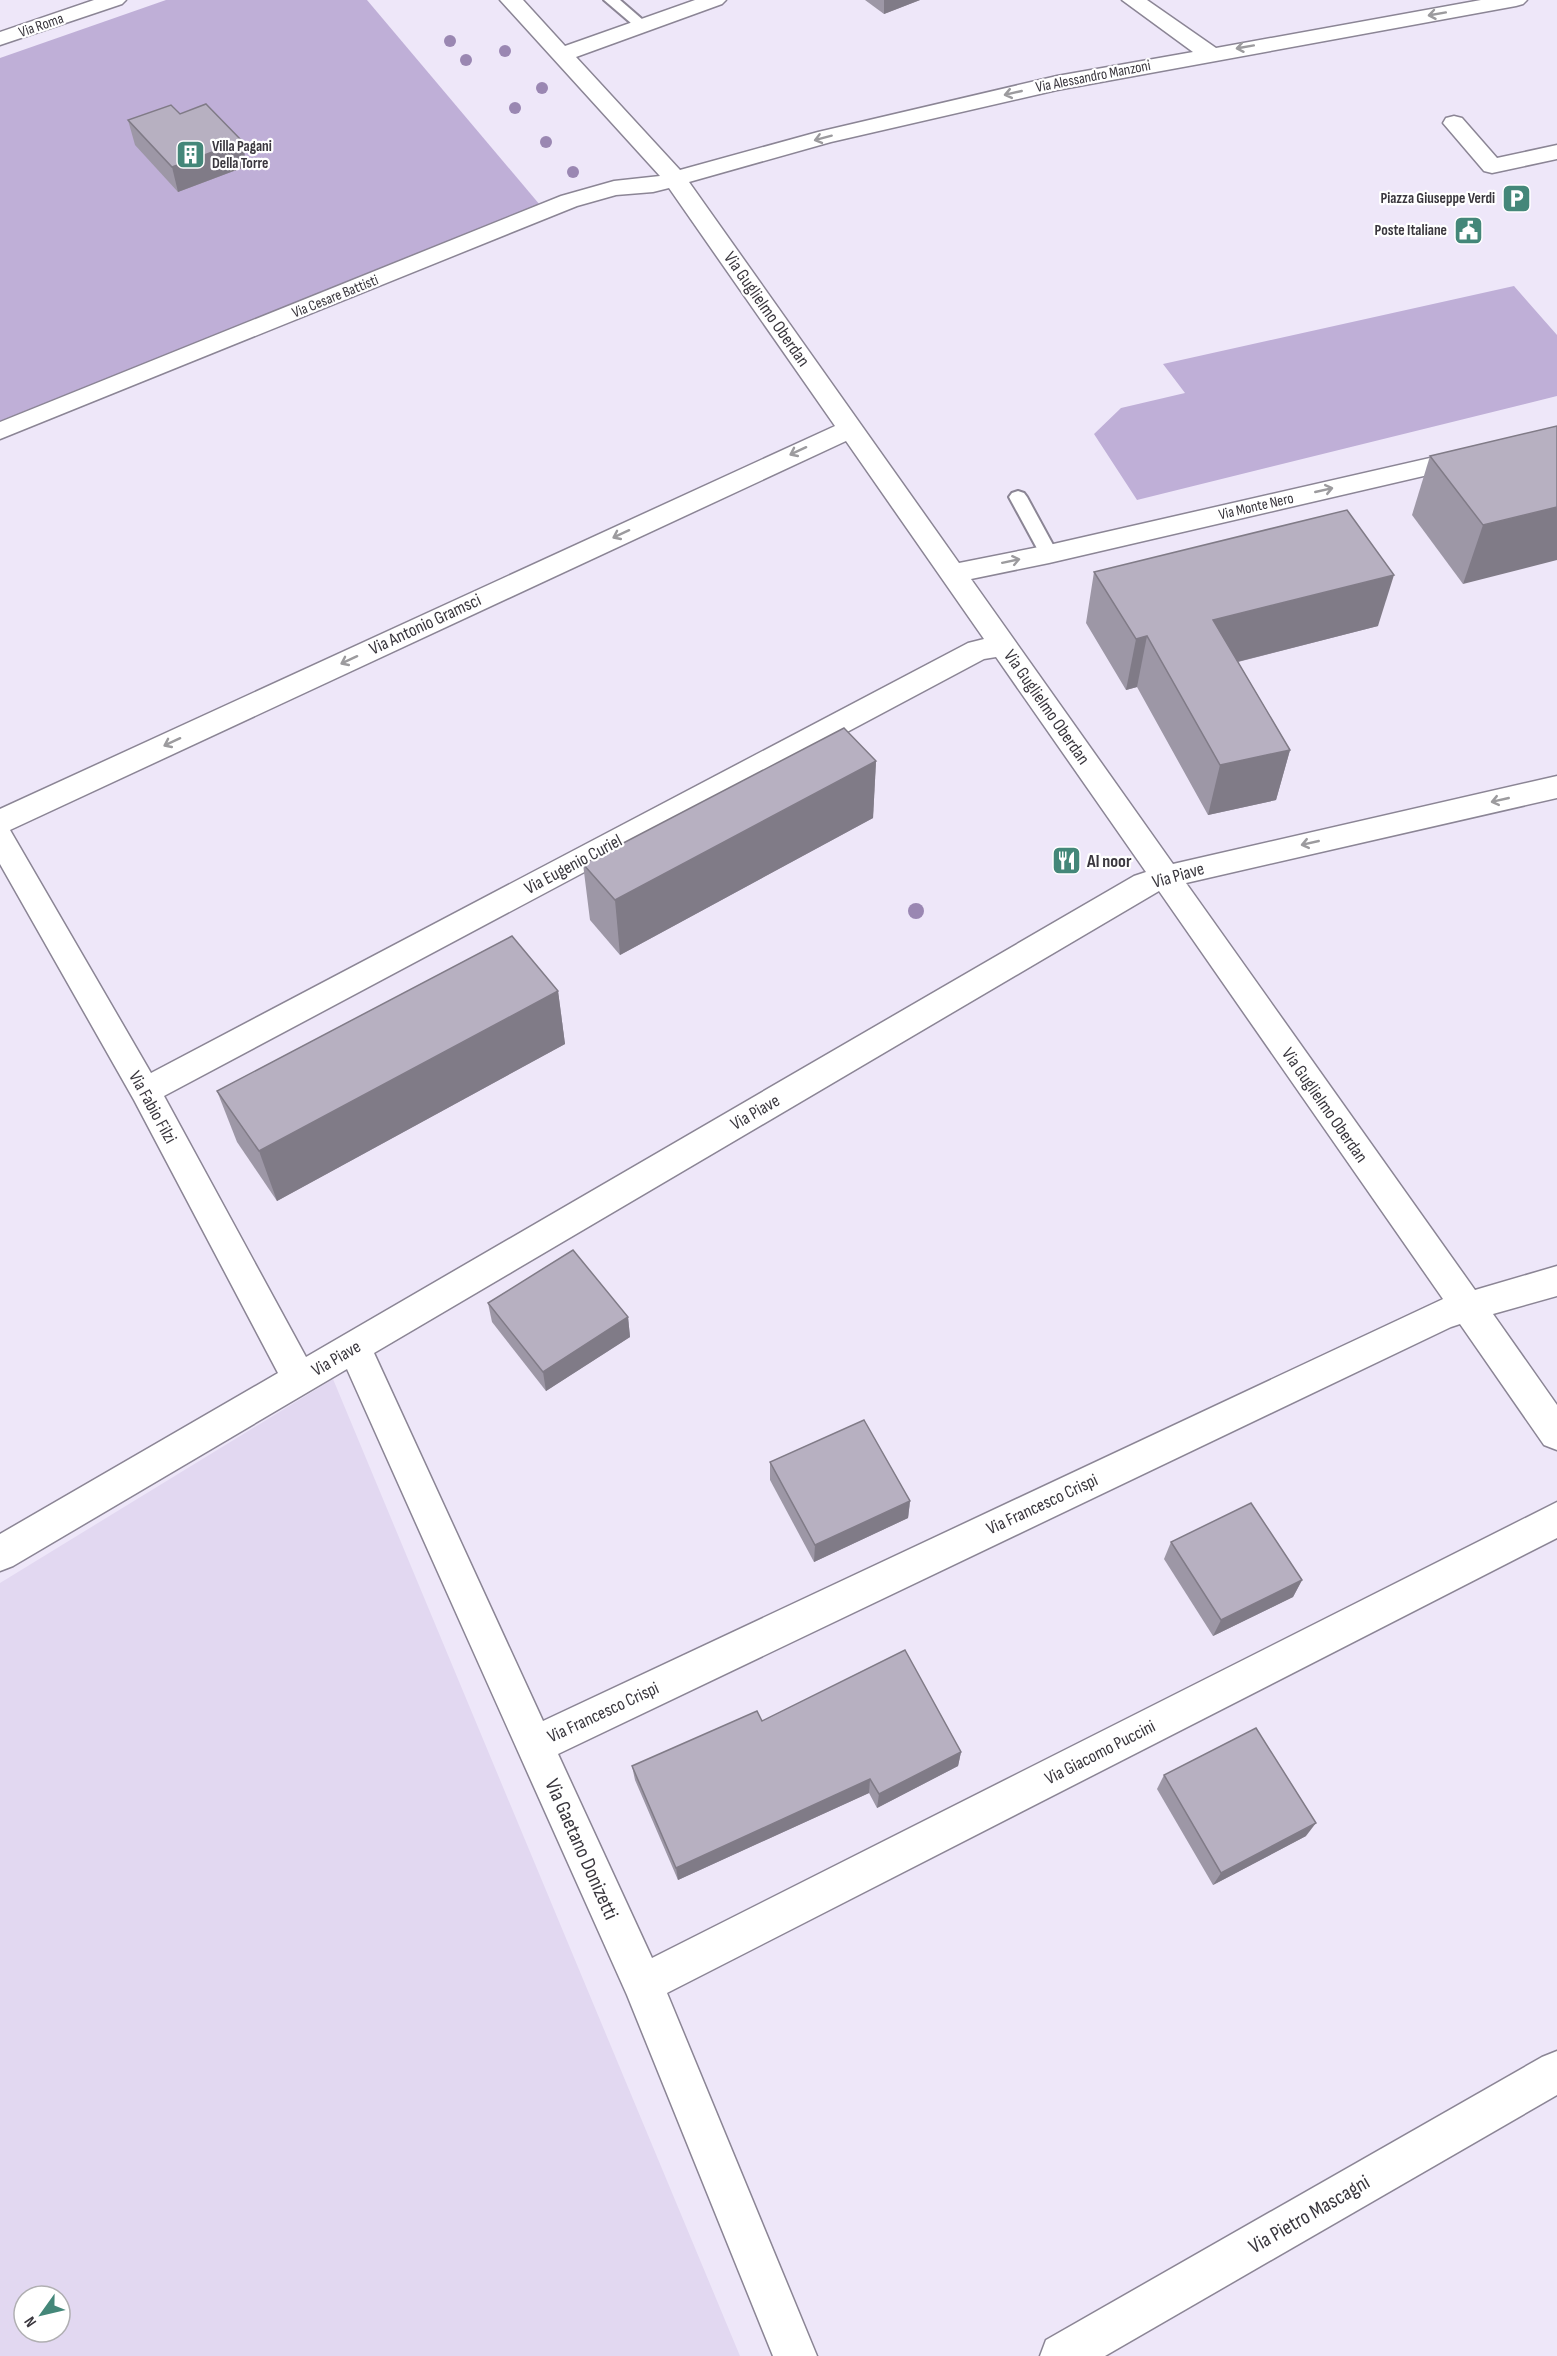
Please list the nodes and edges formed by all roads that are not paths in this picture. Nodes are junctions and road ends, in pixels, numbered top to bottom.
1 (115, 0) edge
2 (512, 0) edge
3 (611, 0) edge
4 (715, 0) edge
5 (1133, 0) edge
6 (1516, 0) edge
7 (643, 26) junction
8 (0, 39) edge
9 (1209, 53) junction
10 (562, 55) junction
11 (1454, 123) dead end
12 (1557, 152) edge
13 (675, 179) junction
14 (852, 428) junction
15 (0, 430) edge
16 (1557, 437) edge
17 (1018, 497) dead end
18 (1049, 554) junction
19 (954, 573) junction
20 (1004, 646) junction
21 (1557, 787) edge
22 (0, 822) edge
23 (0, 838) edge
24 (1165, 877) junction
25 (145, 1091) junction
26 (1557, 1281) edge
27 (1468, 1306) junction
28 (354, 1347) junction
29 (300, 1379) junction
30 (1557, 1434) edge
31 (1557, 1519) edge
32 (0, 1554) edge
33 (535, 1745) junction
34 (643, 1984) junction
35 (1557, 2072) edge
36 (795, 2356) edge
37 (1062, 2356) edge

1 - 8 street, Via Roma
2 - 10 street, Via Guglielmo Oberdan
3 - 7 lane
4 - 7 street
5 - 9 street
6 -> 9 street, Via Alessandro Manzoni
7 - 10 street
9 -> 13 street, Via Alessandro Manzoni
10 - 13 street, Via Guglielmo Oberdan
11 - 12 street
13 - 14 street, Via Guglielmo Oberdan
13 - 15 street, Via Cesare Battisti
14 - 19 street, Via Guglielmo Oberdan
14 -> 22 street, Via Antonio Gramsci
18 -> 16 street, Via Monte Nero
17 - 18 lane
19 -> 18 street, Via Monte Nero
19 - 20 street, Via Guglielmo Oberdan
20 - 24 street, Via Guglielmo Oberdan
20 - 25 street, Via Eugenio Curiel
21 -> 24 street, Via Piave
23 - 25 street, Via Fabio Filzi
24 - 27 street, Via Guglielmo Oberdan
24 - 28 street, Via Piave
25 - 29 street, Via Fabio Filzi
26 - 27 street, Via Francesco Crispi
27 - 30 street, Via Guglielmo Oberdan
27 - 33 street, Via Francesco Crispi
28 - 29 street, Via Piave
28 - 33 street, Via Gaetano Donizetti
29 - 32 street, Via Piave
31 - 34 street, Via Giacomo Puccini
33 - 34 street, Via Gaetano Donizetti
34 - 36 street, Via Gaetano Donizetti
35 - 37 street, Via Pietro Mascagni

